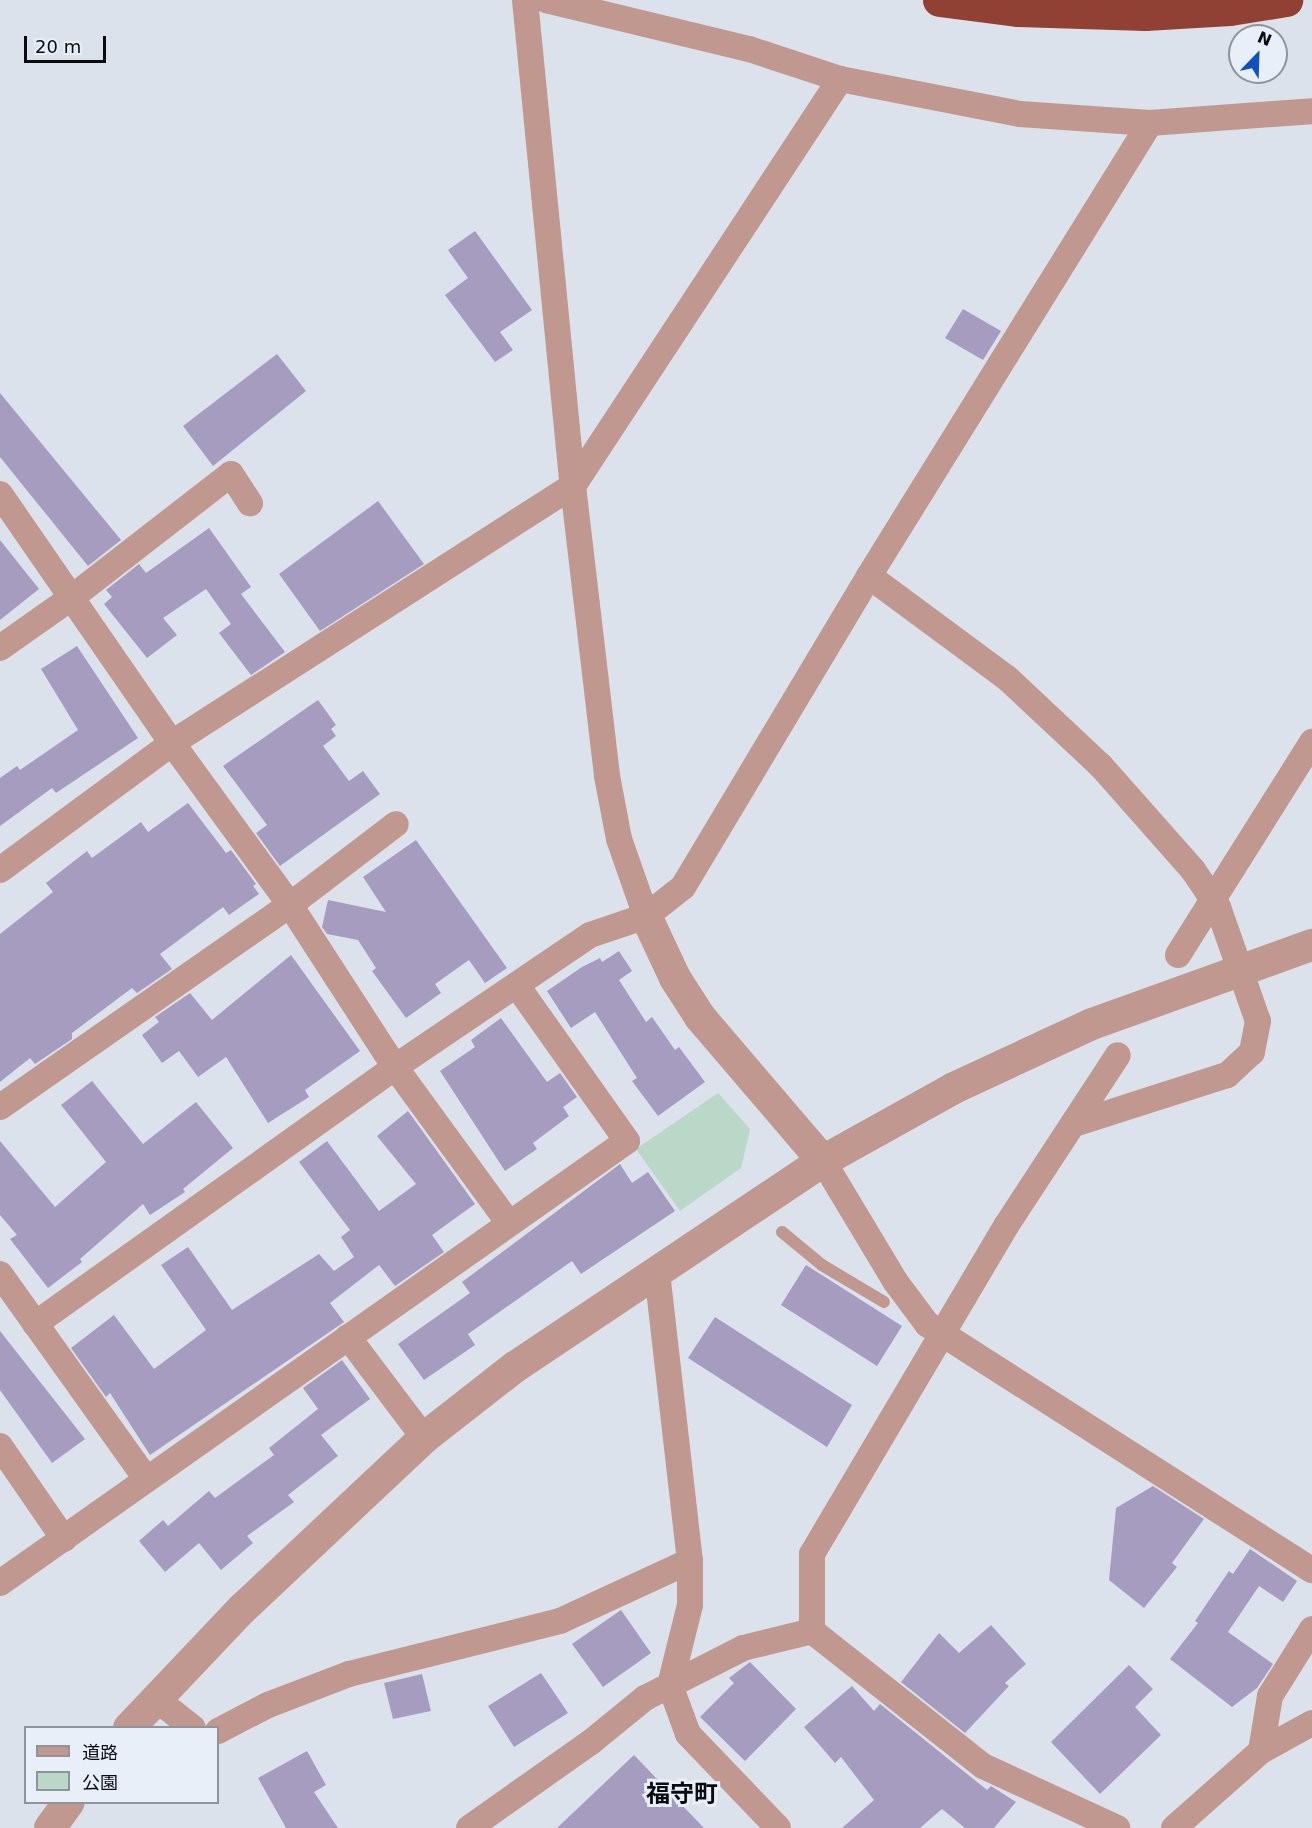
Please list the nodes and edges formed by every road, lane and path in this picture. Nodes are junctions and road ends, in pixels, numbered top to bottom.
1 (525, 0) edge
2 (546, 0) edge
3 (939, 0) edge
4 (1286, 0) edge
5 (840, 79) junction
6 (1312, 111) edge
7 (1150, 123) junction
8 (573, 486) junction
9 (0, 494) edge
10 (250, 503) dead end
11 (869, 576) junction
12 (71, 598) junction
13 (0, 648) edge
14 (1312, 742) edge
15 (172, 743) junction
16 (396, 824) dead end
17 (0, 870) edge
18 (1213, 899) junction
19 (290, 905) junction
20 (646, 916) junction
21 (1312, 945) edge
22 (1178, 955) dead end
23 (1240, 971) junction
24 (518, 987) junction
25 (1118, 1055) dead end
26 (395, 1067) junction
27 (0, 1107) edge
28 (1074, 1124) junction
29 (823, 1161) junction
30 (508, 1222) junction
31 (782, 1232) dead end
32 (657, 1272) junction
33 (0, 1274) edge
34 (884, 1302) dead end
35 (35, 1324) junction
36 (941, 1336) junction
37 (348, 1337) junction
38 (424, 1438) junction
39 (0, 1446) edge
40 (146, 1479) junction
41 (64, 1539) junction
42 (690, 1561) junction
43 (1312, 1570) edge
44 (0, 1583) edge
45 (1312, 1629) edge
46 (812, 1631) junction
47 (670, 1685) junction
48 (155, 1698) junction
49 (1312, 1723) edge
50 (131, 1726) edge
51 (190, 1726) edge
52 (219, 1730) edge
53 (1261, 1751) junction
54 (68, 1804) edge
55 (50, 1828) edge
56 (469, 1828) edge
57 (778, 1828) edge
58 (1117, 1828) edge
59 (1174, 1828) edge

1 - 8 street
2 - 5 street
3 - 4 highway
5 - 7 street
5 - 8 street
6 - 7 street
7 - 11 street
8 - 15 street
8 - 20 street
9 - 12 street
10 - 12 street
11 - 18 street
11 - 20 street
12 - 13 street
12 - 15 street
14 - 18 street
15 - 17 street
15 - 19 street
16 - 19 street
18 - 22 street
18 - 23 street
19 - 26 street
19 - 27 street
20 - 24 street
20 - 29 street
21 - 23 street
23 - 28 street
23 - 29 street
24 - 26 street
24 - 30 street
25 - 28 street
26 - 30 street
26 - 35 street
28 - 36 street
29 - 32 street
29 - 36 street
30 - 37 street
31 - 34 lane
32 - 38 street
32 - 42 street
33 - 35 street
35 - 40 street
36 - 43 street
36 - 46 street
37 - 38 street
37 - 40 street
38 - 48 street
39 - 41 street
40 - 41 street
41 - 44 street
42 - 47 street
42 - 52 street
45 - 53 street
46 - 47 street
46 - 58 street
47 - 56 street
47 - 57 street
48 - 50 street
48 - 51 street
49 - 53 street
53 - 59 street
54 - 55 street

